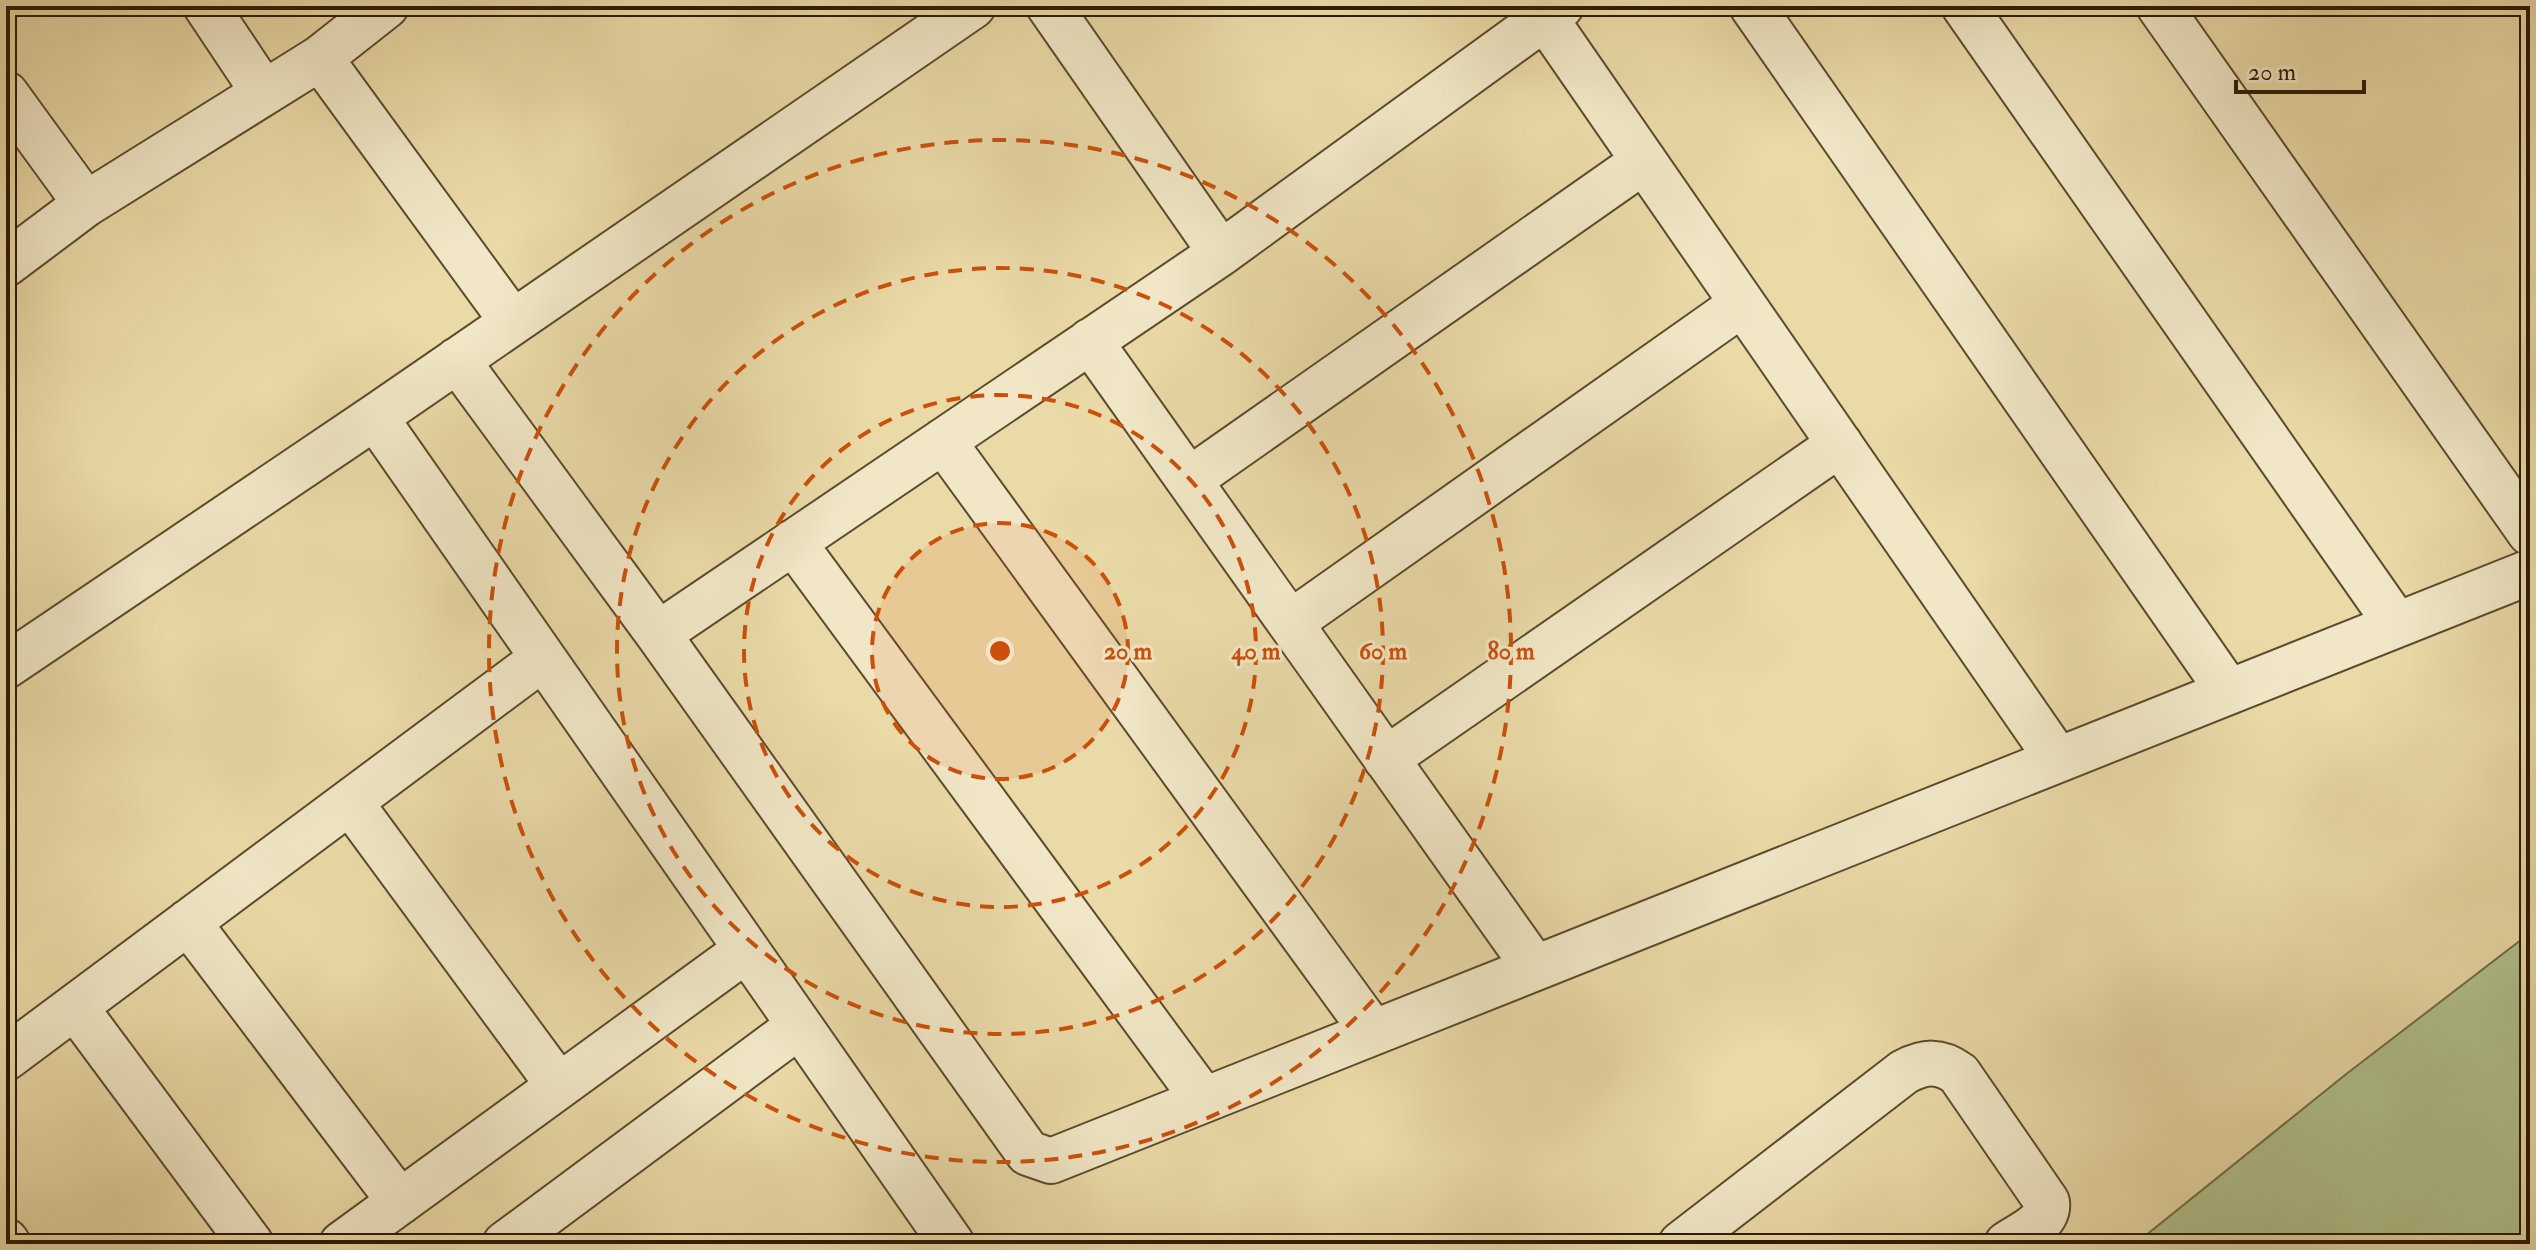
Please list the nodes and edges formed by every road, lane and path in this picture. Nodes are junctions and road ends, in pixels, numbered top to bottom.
1 (206, 6) edge
2 (386, 6) edge
3 (973, 6) edge
4 (1049, 6) edge
5 (1752, 6) edge
6 (1964, 6) edge
7 (2159, 6) edge
8 (1553, 12) edge
9 (320, 58) junction
10 (264, 93) junction
11 (6, 94) edge
12 (1644, 161) junction
13 (86, 204) junction
14 (1221, 253) junction
15 (6, 264) edge
16 (1742, 304) junction
17 (512, 321) junction
18 (1090, 341) junction
19 (457, 360) junction
20 (375, 417) junction
21 (943, 441) junction
22 (1840, 444) junction
23 (1189, 480) junction
24 (2530, 533) edge
25 (793, 542) junction
26 (2530, 572) edge
27 (1290, 623) junction
28 (2397, 625) junction
29 (658, 634) junction
30 (543, 658) junction
31 (6, 666) edge
32 (2229, 692) junction
33 (1386, 759) junction
34 (2058, 760) junction
35 (350, 802) junction
36 (188, 922) junction
37 (746, 950) junction
38 (1535, 968) junction
39 (75, 1007) junction
40 (799, 1026) junction
41 (1373, 1032) junction
42 (6, 1058) edge
43 (559, 1086) junction
44 (1204, 1100) junction
45 (400, 1202) junction
46 (1680, 1242) edge
47 (251, 1244) edge
48 (342, 1244) edge
49 (505, 1244) edge
50 (952, 1244) edge
51 (2007, 1244) edge

1 - 10 street
2 - 9 street
3 - 17 street
4 - 14 street
5 - 32 street
6 - 28 street
7 - 24 street
8 - 12 street
8 - 14 street
9 - 10 street
9 - 17 street
10 - 13 street
11 - 13 street
12 - 16 street
12 - 23 street
13 - 15 street
14 - 18 street
16 - 22 street
16 - 27 street
17 - 19 street
18 - 21 street
18 - 23 street
19 - 20 street
19 - 29 street
20 - 30 street
20 - 31 street
21 - 25 street
21 - 41 street
22 - 33 street
22 - 34 street
23 - 27 street
25 - 29 street
25 - 44 street
26 - 28 street
27 - 33 street
28 - 32 street
29 - 44 street
30 - 35 street
30 - 37 street
32 - 34 street
33 - 38 street
34 - 38 street
35 - 36 street
35 - 43 street
36 - 39 street
36 - 45 street
37 - 40 street
37 - 43 street
38 - 41 street
39 - 42 street
39 - 47 street
40 - 49 street
40 - 50 street
41 - 44 street
43 - 45 street
45 - 48 street
46 - 51 street

